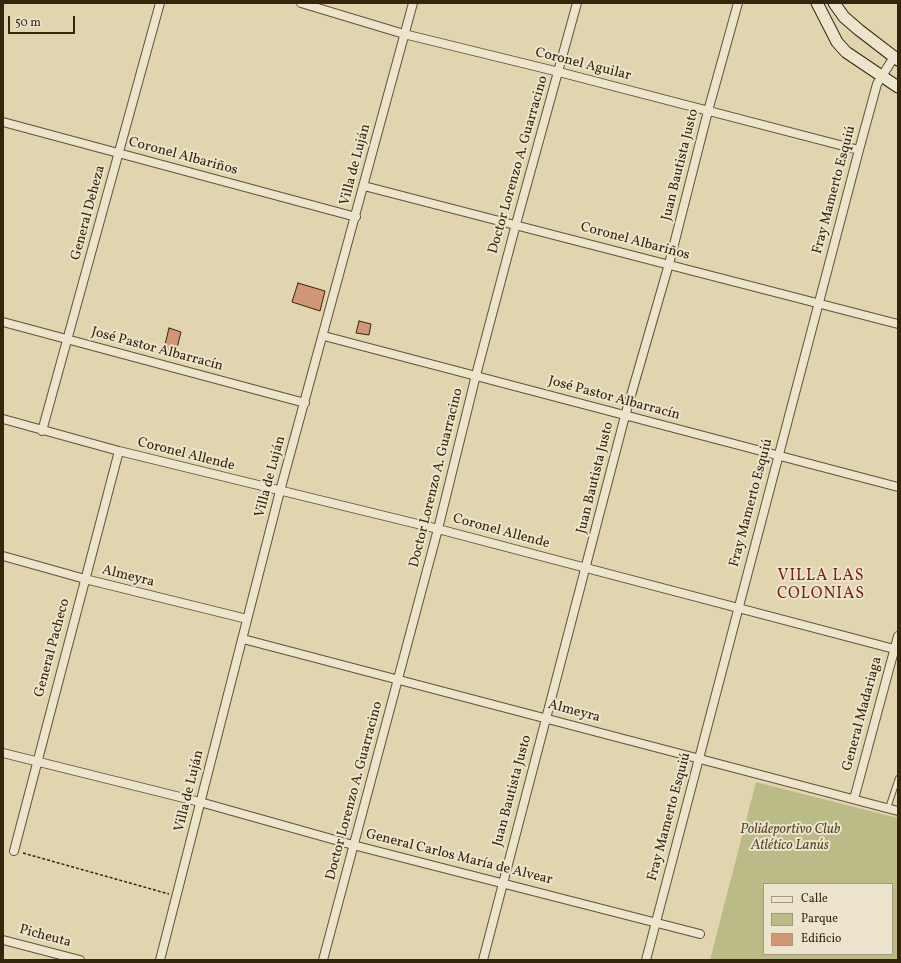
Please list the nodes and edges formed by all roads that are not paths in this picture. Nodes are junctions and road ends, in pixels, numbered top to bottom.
1 (160, 3) edge
2 (301, 3) edge
3 (413, 3) edge
4 (577, 3) edge
5 (738, 3) edge
6 (817, 3) edge
7 (834, 3) edge
8 (404, 34) junction
9 (896, 59) edge
10 (558, 72) junction
11 (882, 76) junction
12 (898, 87) edge
13 (708, 111) junction
14 (3, 122) edge
15 (859, 150) junction
16 (119, 153) junction
17 (364, 186) junction
18 (356, 217) junction
19 (516, 224) junction
20 (669, 264) junction
21 (820, 303) junction
22 (3, 322) edge
23 (898, 324) edge
24 (324, 336) junction
25 (68, 340) junction
26 (476, 375) junction
27 (305, 403) junction
28 (626, 416) junction
29 (3, 419) edge
30 (42, 431) junction
31 (119, 451) junction
32 (778, 456) junction
33 (898, 487) edge
34 (280, 491) junction
35 (438, 529) junction
36 (3, 556) edge
37 (587, 568) junction
38 (85, 579) junction
39 (738, 607) junction
40 (247, 619) junction
41 (898, 636) edge
42 (243, 639) junction
43 (896, 649) edge
44 (398, 679) junction
45 (546, 718) junction
46 (3, 753) edge
47 (699, 758) junction
48 (36, 762) junction
49 (898, 778) edge
50 (854, 799) junction
51 (200, 802) junction
52 (887, 808) junction
53 (898, 811) edge
54 (353, 845) junction
55 (14, 851) road end
56 (503, 883) junction
57 (656, 923) junction
58 (700, 934) dead end
59 (3, 940) edge
60 (80, 960) edge
61 (162, 960) edge
62 (323, 960) edge
63 (483, 960) edge
64 (646, 960) edge

1 - 16 street, General Deheza
2 - 8 street, Coronel Aguilar
3 - 8 street, Villa de Luján
4 - 10 street, Doctor Lorenzo A. Guarracino
5 - 13 street, Juan Bautista Justo
6 - 11 main road
7 - 9 main road
8 - 10 street, Coronel Aguilar
8 - 17 street, Villa de Luján
9 - 11 street, Fray Mamerto Esquiú
10 - 13 street, Coronel Aguilar
10 - 19 street, Doctor Lorenzo A. Guarracino
11 - 12 main road
11 - 15 street, Fray Mamerto Esquiú
13 - 15 street, Coronel Aguilar
13 - 20 street, Juan Bautista Justo
14 - 16 street, Coronel Albariños
15 - 21 street, Fray Mamerto Esquiú
16 - 18 street, Coronel Albariños
16 - 25 street, General Deheza
17 - 18 street, Villa de Luján
17 - 19 street, Coronel Albariños
18 - 24 street, Villa de Luján
19 - 20 street, Coronel Albariños
19 - 26 street, Doctor Lorenzo A. Guarracino
20 - 21 street, Coronel Albariños
20 - 28 street, Juan Bautista Justo
21 - 23 street, Coronel Albariños
21 - 32 street, Fray Mamerto Esquiú
22 - 25 street, José Pastor Albarracín
24 - 26 street, José Pastor Albarracín
24 - 27 street, Villa de Luján
25 - 27 street, José Pastor Albarracín
25 - 30 street, General Deheza
26 - 28 street, José Pastor Albarracín
26 - 35 street, Doctor Lorenzo A. Guarracino
27 - 34 street, Villa de Luján
28 - 32 street, José Pastor Albarracín
28 - 37 street, Juan Bautista Justo
29 - 30 street, Coronel Allende
30 - 31 street, Coronel Allende
31 - 34 street, Coronel Allende
31 - 38 street, General Pacheco
32 - 33 street, José Pastor Albarracín
32 - 39 street, Fray Mamerto Esquiú
34 - 35 street, Coronel Allende
34 - 40 street, Villa de Luján
35 - 37 street, Coronel Allende
35 - 44 street, Doctor Lorenzo A. Guarracino
36 - 38 street, Almeyra
37 - 39 street, Coronel Allende
37 - 45 street, Juan Bautista Justo
38 - 40 street, Almeyra
38 - 48 street, General Pacheco
39 - 43 street, Coronel Allende
39 - 47 street, Fray Mamerto Esquiú
40 - 42 street, Villa de Luján
41 - 43 street, General Madariaga
42 - 44 street, Almeyra
42 - 51 street, Villa de Luján
43 - 50 street, General Madariaga
44 - 45 street, Almeyra
44 - 54 street, Doctor Lorenzo A. Guarracino
45 - 47 street, Almeyra
45 - 56 street, Juan Bautista Justo
46 - 48 street, General Carlos María de Alvear
47 - 50 street, Almeyra
47 - 57 street, Fray Mamerto Esquiú
48 - 51 street, General Carlos María de Alvear
48 - 55 street, General Pacheco
49 - 52 lane
50 - 52 street, Almeyra
51 - 54 street, General Carlos María de Alvear
51 - 61 street, Villa de Luján
52 - 53 street, Almeyra
54 - 56 street, General Carlos María de Alvear
54 - 62 street, Doctor Lorenzo A. Guarracino
56 - 57 street, General Carlos María de Alvear
56 - 63 street, Juan Bautista Justo
57 - 58 street, General Carlos María de Alvear
57 - 64 street, Fray Mamerto Esquiú
59 - 60 street, Picheuta

